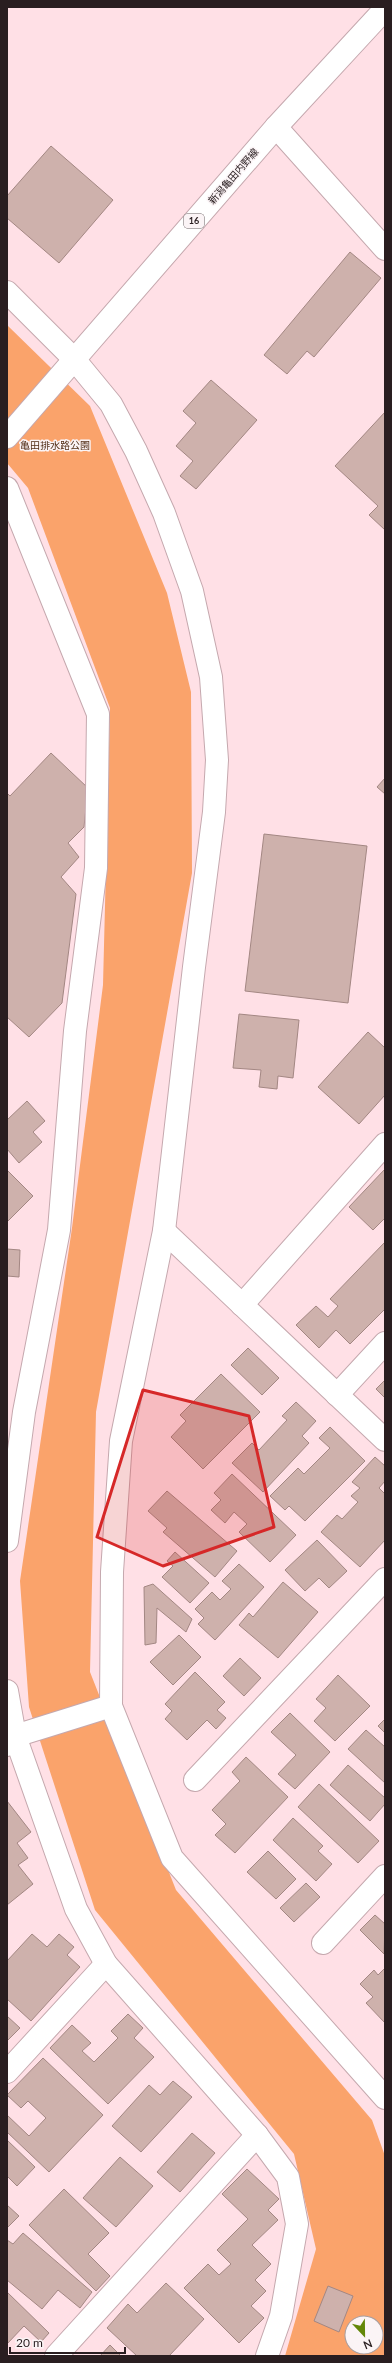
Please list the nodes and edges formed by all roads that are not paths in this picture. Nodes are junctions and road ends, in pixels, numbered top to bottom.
1 (385, 9) edge
2 (276, 127) junction
3 (385, 249) edge
4 (7, 292) edge
5 (74, 359) junction
6 (7, 437) edge
7 (7, 488) edge
8 (385, 1144) edge
9 (164, 1231) junction
10 (242, 1305) junction
11 (385, 1343) edge
12 (337, 1394) junction
13 (385, 1440) edge
14 (7, 1542) edge
15 (385, 1579) edge
16 (7, 1691) edge
17 (111, 1706) junction
18 (11, 1740) edge
19 (195, 1780) dead end
20 (385, 1876) edge
21 (323, 1943) dead end
22 (106, 1964) junction
23 (7, 2072) edge
24 (385, 2098) edge
25 (257, 2135) junction
26 (56, 2356) edge
27 (267, 2356) edge

1 - 2 street, 新潟亀田内野線 / 16
2 - 3 street
2 - 5 street, 新潟亀田内野線 / 16
4 - 5 street
5 - 6 street, 新潟亀田内野線 / 16
5 - 9 street
7 - 14 street
8 - 10 street
9 - 10 street
9 - 17 street
10 - 12 street
11 - 12 street
12 - 13 street
15 - 19 street
16 - 18 street
17 - 18 street
17 - 24 street
18 - 22 street
20 - 21 street
22 - 23 street
22 - 25 street
25 - 26 street
25 - 27 street

